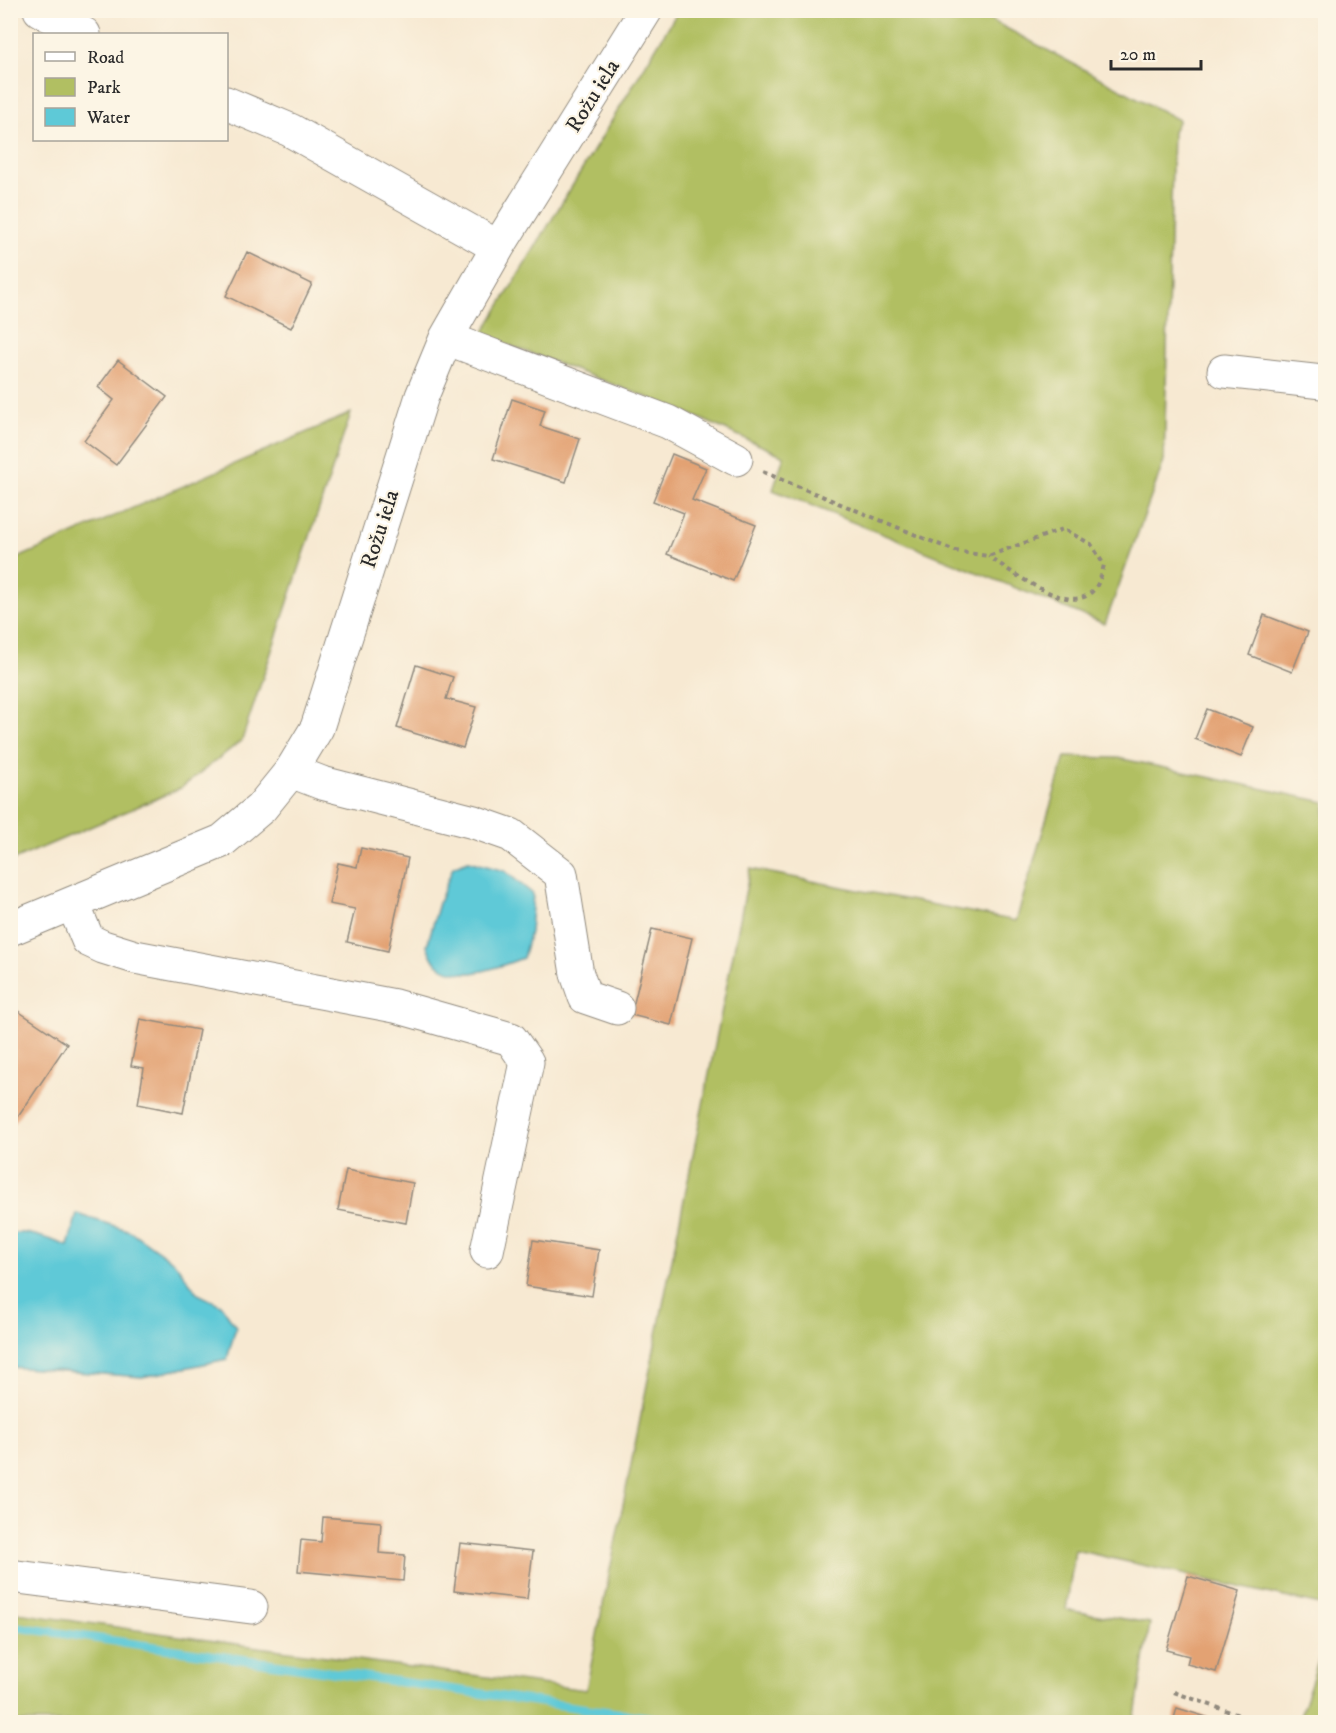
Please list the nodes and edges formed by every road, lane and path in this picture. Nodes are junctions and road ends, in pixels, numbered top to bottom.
1 (40, 10) edge
2 (646, 10) edge
3 (82, 33) edge
4 (228, 104) edge
5 (498, 247) junction
6 (446, 339) junction
7 (1224, 371) dead end
8 (1326, 380) edge
9 (736, 459) joint
10 (988, 556) junction
11 (291, 771) junction
12 (73, 904) junction
13 (10, 929) edge
14 (617, 1008) dead end
15 (487, 1251) dead end
16 (10, 1576) edge
17 (251, 1607) dead end
18 (1174, 1692) dead end
19 (1258, 1722) edge

1 - 3 street
2 - 5 street, Rožu iela
4 - 5 street
5 - 6 street, Rožu iela
6 - 9 street
6 - 11 street, Rožu iela
7 - 8 street
9 - 10 path
10 - 10 path
11 - 12 street, Rožu iela
11 - 14 street
12 - 13 street, Rožu iela
12 - 15 street
16 - 17 street
18 - 19 path

